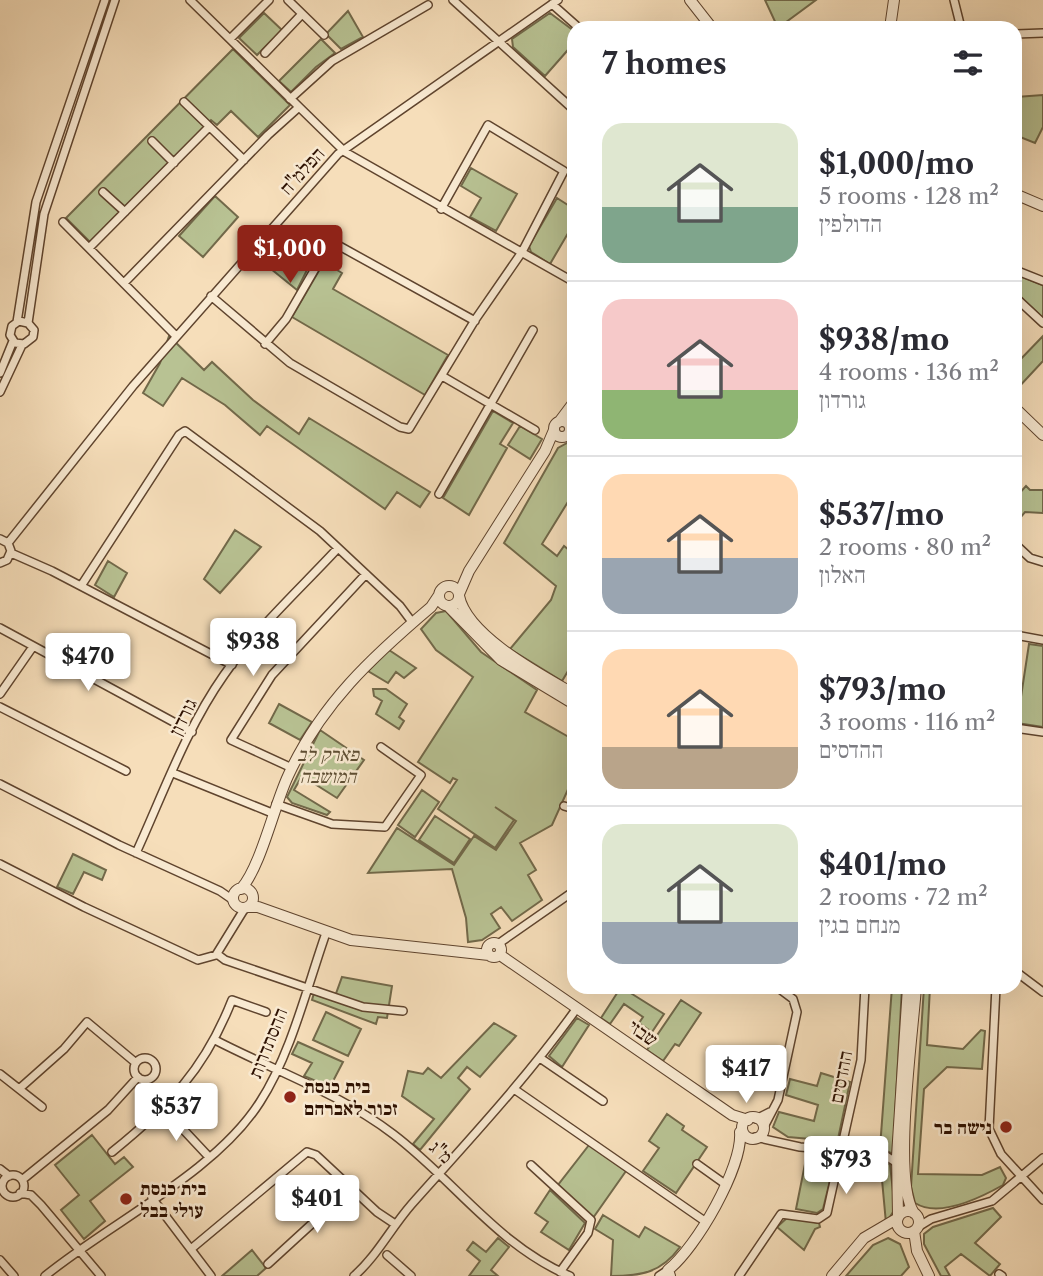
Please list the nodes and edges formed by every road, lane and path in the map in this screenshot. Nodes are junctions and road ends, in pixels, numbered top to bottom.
1 (105, 0) edge
2 (115, 0) edge
3 (190, 0) edge
4 (269, 0) edge
5 (288, 0) edge
6 (453, 0) edge
7 (690, 0) edge
8 (894, 0) edge
9 (954, 0) edge
10 (555, 2) edge
11 (428, 5) dead end
12 (302, 14) junction
13 (573, 21) edge
14 (706, 21) edge
15 (891, 21) edge
16 (959, 21) edge
17 (1043, 33) edge
18 (1022, 34) edge
19 (324, 35) dead end
20 (230, 39) junction
21 (498, 41) junction
22 (265, 53) dead end
23 (290, 99) junction
24 (184, 102) dead end
25 (567, 104) edge
26 (298, 108) junction
27 (209, 127) junction
28 (152, 141) dead end
29 (342, 150) junction
30 (244, 160) junction
31 (174, 163) junction
32 (103, 192) dead end
33 (1022, 197) edge
34 (1043, 206) edge
35 (442, 209) junction
36 (125, 212) junction
37 (63, 222) dead end
38 (89, 248) junction
39 (522, 253) junction
40 (1022, 273) edge
41 (567, 278) edge
42 (1043, 281) edge
43 (124, 284) junction
44 (211, 296) junction
45 (1022, 304) edge
46 (475, 321) junction
47 (17, 322) junction
48 (29, 323) junction
49 (1043, 323) edge
50 (533, 330) dead end
51 (176, 336) junction
52 (13, 341) junction
53 (265, 344) junction
54 (22, 345) junction
55 (0, 373) edge
56 (442, 376) junction
57 (0, 392) edge
58 (491, 404) junction
59 (1022, 415) edge
60 (535, 430) dead end
61 (565, 431) edge
62 (1043, 435) edge
63 (439, 494) dead end
64 (0, 539) edge
65 (8, 543) junction
66 (338, 548) junction
67 (1022, 550) edge
68 (11, 553) junction
69 (1043, 562) edge
70 (0, 563) edge
71 (469, 571) junction
72 (366, 574) junction
73 (81, 586) junction
74 (449, 586) junction
75 (439, 595) junction
76 (459, 595) junction
77 (446, 606) junction
78 (430, 608) junction
79 (412, 622) junction
80 (0, 628) edge
81 (1022, 636) edge
82 (1043, 640) edge
83 (33, 648) junction
84 (232, 665) junction
85 (567, 690) edge
86 (0, 694) edge
87 (567, 700) edge
88 (0, 707) edge
89 (1022, 729) edge
90 (192, 732) junction
91 (1043, 732) edge
92 (381, 747) dead end
93 (292, 768) junction
94 (126, 771) dead end
95 (173, 773) junction
96 (0, 784) edge
97 (564, 806) dead end
98 (567, 807) edge
99 (274, 808) junction
100 (136, 853) junction
101 (0, 864) edge
102 (253, 868) junction
103 (252, 894) junction
104 (236, 895) junction
105 (567, 896) edge
106 (247, 908) junction
107 (269, 912) junction
108 (233, 924) junction
109 (326, 933) junction
110 (494, 950) junction
111 (217, 954) junction
112 (1022, 976) edge
113 (306, 988) junction
114 (1043, 992) edge
115 (786, 994) edge
116 (865, 994) edge
117 (908, 994) edge
118 (916, 994) edge
119 (996, 994) edge
120 (577, 1008) junction
121 (403, 1011) dead end
122 (266, 1012) dead end
123 (215, 1040) junction
124 (540, 1058) junction
125 (136, 1063) junction
126 (276, 1071) junction
127 (0, 1074) edge
128 (138, 1077) junction
129 (514, 1088) junction
130 (19, 1089) junction
131 (603, 1101) dead end
132 (42, 1107) dead end
133 (164, 1109) junction
134 (732, 1115) junction
135 (759, 1123) junction
136 (740, 1131) junction
137 (753, 1138) junction
138 (777, 1141) junction
139 (739, 1150) junction
140 (842, 1151) junction
141 (112, 1152) dead end
142 (209, 1157) junction
143 (1043, 1158) edge
144 (897, 1163) junction
145 (698, 1164) dead end
146 (531, 1165) dead end
147 (0, 1169) edge
148 (439, 1174) junction
149 (9, 1176) junction
150 (1023, 1178) junction
151 (22, 1181) junction
152 (1, 1182) edge
153 (725, 1184) junction
154 (351, 1188) junction
155 (20, 1193) junction
156 (152, 1198) junction
157 (1043, 1200) edge
158 (915, 1214) junction
159 (898, 1217) junction
160 (937, 1217) junction
161 (706, 1222) junction
162 (396, 1224) junction
163 (882, 1229) junction
164 (916, 1229) junction
165 (902, 1232) junction
166 (80, 1248) junction
167 (191, 1249) junction
168 (387, 1255) dead end
169 (0, 1260) edge
170 (268, 1264) dead end
171 (669, 1273) edge
172 (565, 1274) edge
173 (14, 1276) edge
174 (46, 1276) edge
175 (101, 1276) edge
176 (211, 1276) edge
177 (354, 1276) edge
178 (411, 1276) edge
179 (659, 1276) edge
180 (739, 1276) edge
181 (832, 1276) edge
182 (922, 1276) edge
183 (929, 1276) edge

1 - 47 street
2 - 48 street
3 - 20 street
4 - 20 street
5 - 12 street
6 - 21 street
7 - 14 street
8 - 15 street
9 - 16 street
10 - 13 street
10 - 21 street, הפלמ"ח
11 - 23 street
12 - 19 street
12 - 22 street
17 - 18 street
20 - 23 street
21 - 25 street
21 - 29 street, הפלמ"ח
23 - 26 street
24 - 27 street
26 - 29 street
26 - 30 street
27 - 30 street
27 - 31 street
28 - 31 street
29 - 35 street
29 - 44 street, הפלמ"ח
30 - 43 street
31 - 36 street
32 - 36 street
33 - 34 street
35 - 39 street
35 - 39 street
36 - 38 street
37 - 38 street
38 - 43 street
39 - 41 street
39 - 46 street
40 - 42 street
43 - 51 street
44 - 51 street, הפלמ"ח
44 - 53 street
45 - 49 street
46 - 53 street
46 - 56 street
47 - 48 street
47 - 52 street
48 - 54 street
50 - 58 street
51 - 65 street, הפלמ"ח
52 - 54 street
52 - 55 street
53 - 56 street
54 - 57 street
56 - 58 street
58 - 60 street
58 - 63 street
59 - 62 street
61 - 71 street
64 - 65 street
65 - 68 street
66 - 72 street
66 - 73 street
66 - 84 street, גורדון
67 - 69 street
68 - 70 street
68 - 73 street
71 - 74 street
71 - 76 street
72 - 79 street
72 - 93 street
73 - 84 street
74 - 75 street
74 - 76 street
75 - 77 street
75 - 78 street
76 - 77 street
76 - 85 street
77 - 78 street
77 - 87 street
78 - 79 street
79 - 93 street
80 - 83 street
81 - 82 street
83 - 86 street
83 - 90 street
84 - 90 street, גורדון
88 - 94 street
89 - 91 street
90 - 95 street, גורדון
92 - 99 street
93 - 99 street
95 - 99 street
95 - 100 street, גורדון
96 - 100 street
97 - 98 street
99 - 102 street
100 - 104 street
101 - 111 street
102 - 103 street
102 - 104 street
103 - 104 street
103 - 106 street
103 - 107 street
104 - 106 street
104 - 108 street
105 - 110 street
106 - 107 street
106 - 108 street
107 - 109 street
108 - 111 street
109 - 110 street
109 - 113 street, ההסתדרות
110 - 120 street, שבזי
111 - 113 street
112 - 114 street
113 - 121 street
113 - 126 street, ההסתדרות
115 - 135 street
116 - 140 street, ההדסים
117 - 144 street
118 - 158 street
119 - 150 street
120 - 124 street
120 - 134 street, שבזי
122 - 123 street
123 - 126 street, מ"ג
123 - 133 street
124 - 129 street
124 - 131 street
125 - 128 street
125 - 128 street
125 - 130 street
126 - 142 street, ההסתדרות
126 - 148 street, מ"ג
127 - 130 street
128 - 151 street
129 - 148 street
129 - 161 street
130 - 132 street
133 - 141 street
133 - 142 street
134 - 135 street, שבזי
134 - 136 street, שבזי
135 - 136 street
135 - 137 street
135 - 138 street
136 - 137 street
136 - 139 street
137 - 138 street
137 - 139 street
138 - 140 street
139 - 153 street
140 - 144 street
140 - 180 street, ההדסים
142 - 156 street, ההסתדרות
143 - 150 street
144 - 159 street
145 - 153 street
146 - 172 street
147 - 149 street
148 - 162 street
148 - 172 street, מ"ג
149 - 151 street
149 - 152 street
150 - 157 street
150 - 160 street
151 - 155 street
152 - 155 street
153 - 161 street
154 - 162 street
154 - 167 street
154 - 170 street
155 - 166 street
156 - 166 street, ההסתדרות
156 - 167 street
158 - 159 street
158 - 160 street
158 - 164 street
159 - 163 street
159 - 165 street
160 - 164 street
161 - 171 street
162 - 177 street
163 - 165 street
163 - 181 street
164 - 165 street
164 - 183 street
165 - 182 street
166 - 174 street, ההסתדרות
166 - 175 street
167 - 176 street
168 - 178 street
169 - 173 street
171 - 179 street

